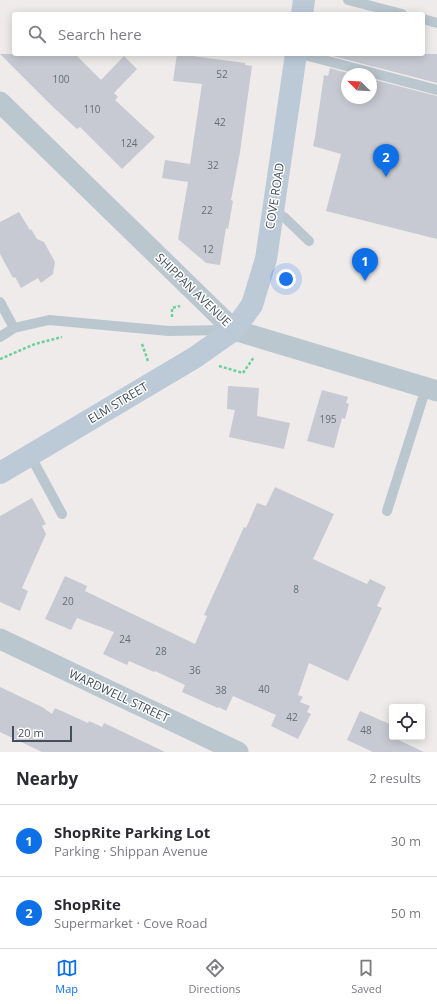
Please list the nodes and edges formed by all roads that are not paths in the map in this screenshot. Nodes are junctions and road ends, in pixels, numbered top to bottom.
1 (304, 0) edge
2 (348, 0) edge
3 (302, 12) edge
4 (394, 12) edge
5 (425, 20) edge
6 (437, 23) edge
7 (296, 56) edge
8 (309, 56) edge
9 (437, 90) edge
10 (0, 102) edge
11 (273, 210) junction
12 (309, 241) dead end
13 (0, 302) edge
14 (14, 328) junction
15 (234, 330) junction
16 (0, 337) edge
17 (432, 389) edge
18 (30, 455) junction
19 (0, 473) edge
20 (387, 511) dead end
21 (62, 514) dead end
22 (0, 640) edge
23 (238, 752) edge

1 - 3 main road
2 - 4 lane
5 - 6 lane
7 - 11 main road, COVE ROAD
8 - 9 lane
10 - 15 street, SHIPPAN AVENUE
11 - 12 lane
11 - 15 main road, COVE ROAD
13 - 14 lane
14 - 15 lane
14 - 16 lane
15 - 17 street, SHIPPAN AVENUE
15 - 18 main road, ELM STREET
17 - 20 lane
18 - 19 main road, ELM STREET
18 - 21 lane
22 - 23 street, WARDWELL STREET

